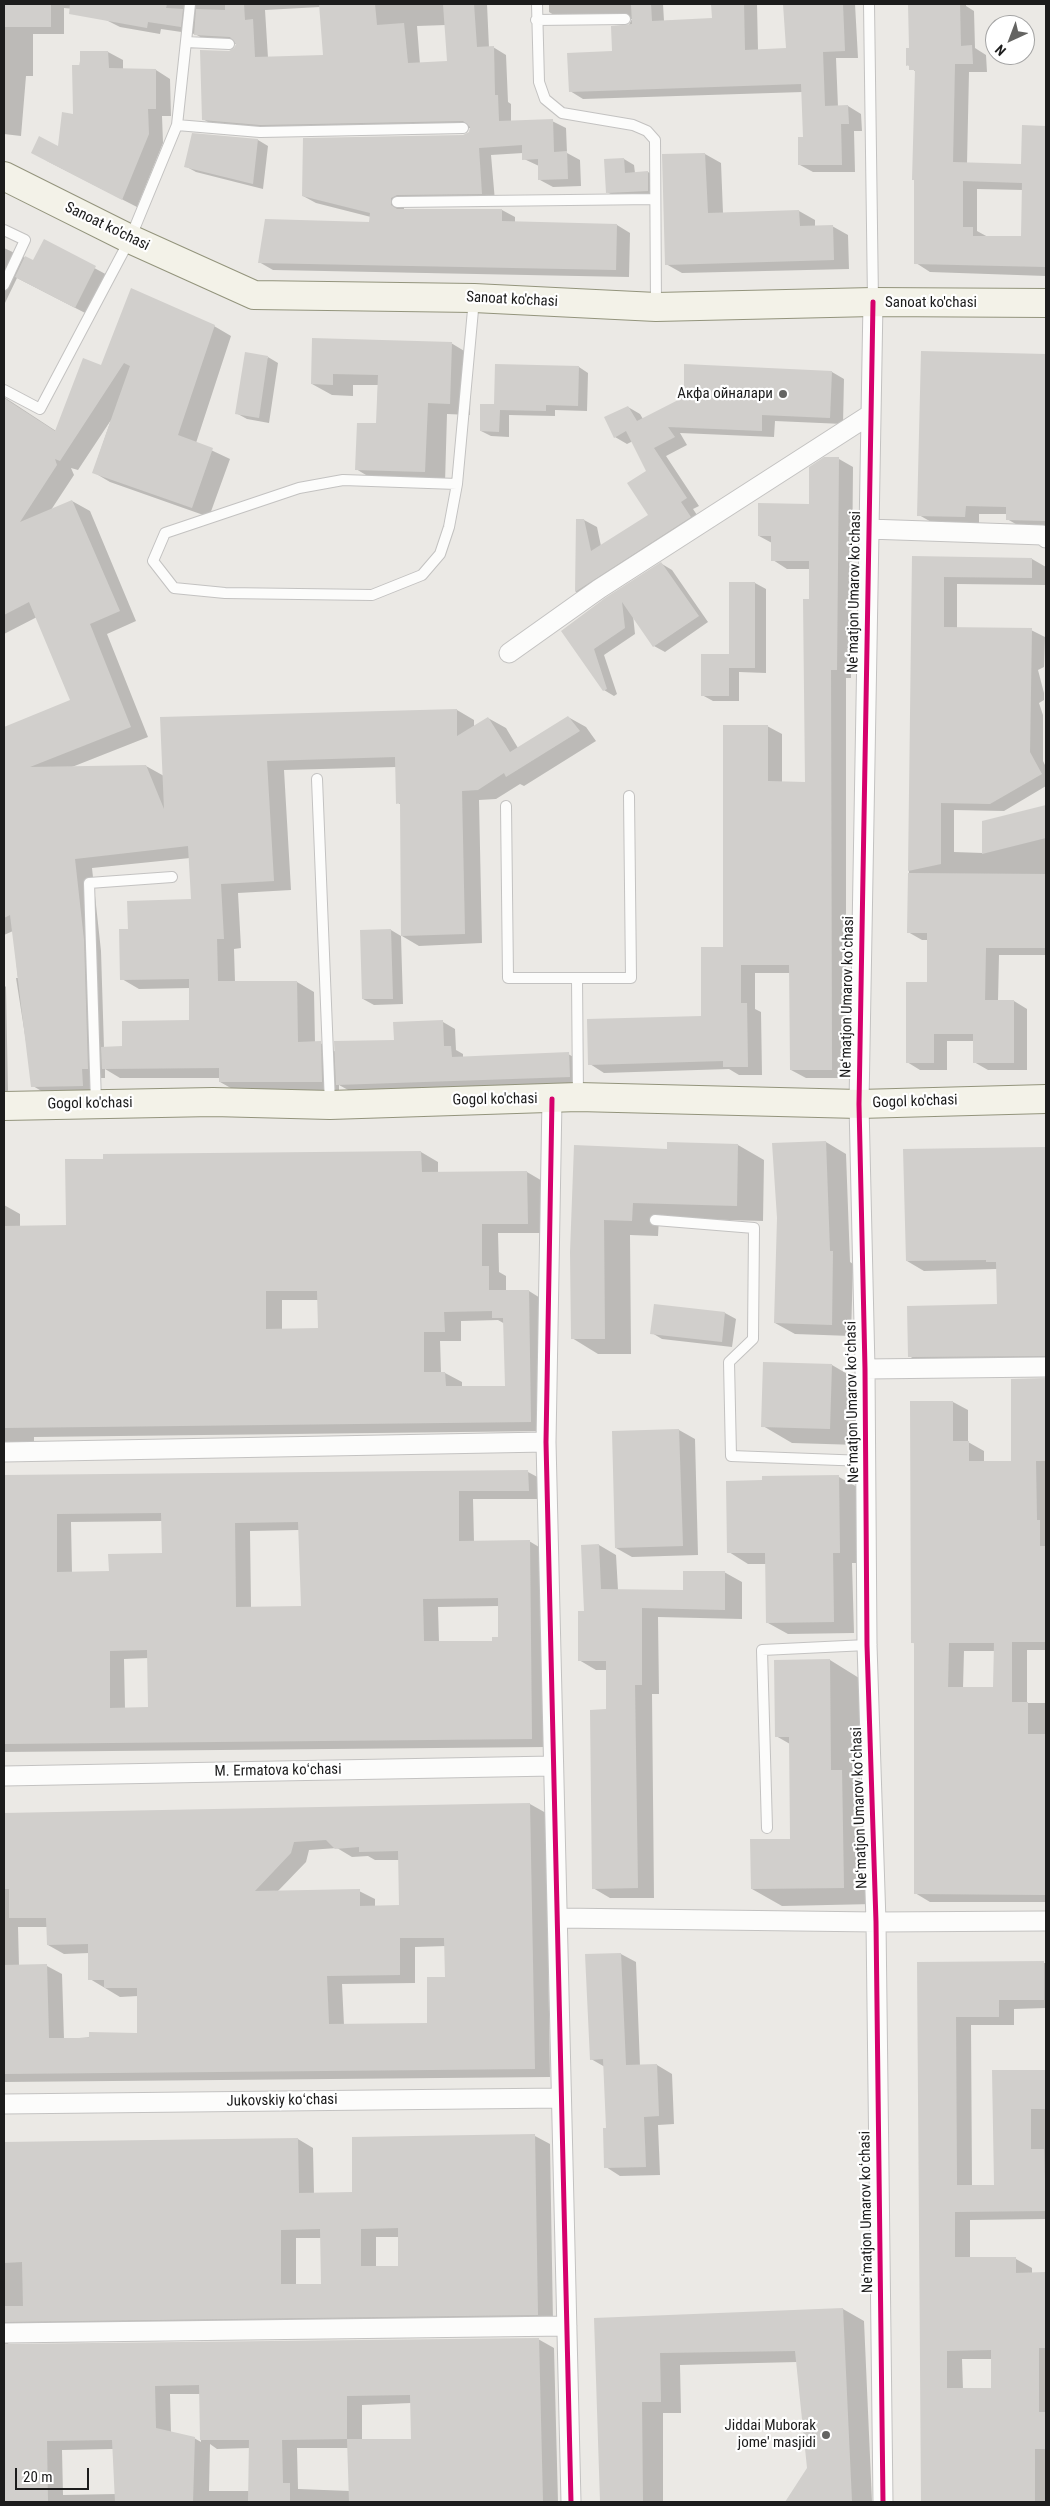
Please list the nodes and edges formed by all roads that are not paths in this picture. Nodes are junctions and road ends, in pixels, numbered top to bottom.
1 (190, 4) edge
2 (537, 4) edge
3 (869, 4) edge
4 (625, 19) dead end
5 (536, 20) junction
6 (186, 42) junction
7 (229, 44) dead end
8 (177, 125) junction
9 (463, 128) dead end
10 (4, 176) edge
11 (656, 199) junction
12 (397, 202) dead end
13 (4, 230) edge
14 (130, 239) junction
15 (4, 285) edge
16 (474, 298) junction
17 (873, 302) junction
18 (1046, 303) edge
19 (656, 307) junction
20 (4, 390) edge
21 (871, 414) junction
22 (457, 484) junction
23 (868, 529) junction
24 (1046, 538) edge
25 (508, 653) dead end
26 (317, 779) dead end
27 (629, 796) dead end
28 (506, 806) dead end
29 (172, 877) dead end
30 (577, 978) junction
31 (565, 1098) junction
32 (1046, 1099) edge
33 (96, 1104) junction
34 (859, 1104) junction
35 (330, 1105) junction
36 (4, 1106) edge
37 (655, 1220) dead end
38 (1046, 1367) edge
39 (865, 1369) junction
40 (546, 1442) junction
41 (4, 1452) edge
42 (866, 1461) junction
43 (866, 1645) junction
44 (553, 1766) junction
45 (4, 1776) edge
46 (767, 1828) dead end
47 (559, 1918) junction
48 (1046, 1921) edge
49 (876, 1922) junction
50 (561, 2098) junction
51 (4, 2104) edge
52 (567, 2326) junction
53 (4, 2333) edge
54 (571, 2502) edge
55 (883, 2502) edge

1 - 6 lane
2 - 5 lane
3 - 17 lane
4 - 5 lane
5 - 11 lane
6 - 7 lane
6 - 8 lane
8 - 9 lane
8 - 14 lane
10 - 14 main road, Sanoat ko'chasi
11 - 12 lane
11 - 19 lane
13 - 15 lane
14 - 16 main road, Sanoat ko'chasi
14 - 20 lane
16 - 19 main road, Sanoat ko'chasi
16 - 22 lane
17 - 18 main road, Sanoat ko'chasi
17 - 19 main road, Sanoat ko'chasi
17 - 21 street, Neʻmatjon Umarov koʻchasi
21 - 23 street, Neʻmatjon Umarov koʻchasi
21 - 25 street
22 - 22 lane
23 - 24 street
23 - 34 street, Neʻmatjon Umarov koʻchasi
26 - 35 lane
27 - 30 lane
28 - 30 lane
29 - 33 lane
30 - 31 lane
31 - 34 main road, Gogol ko'chasi
31 - 35 main road, Gogol ko'chasi
31 - 40 street
32 - 34 main road, Gogol ko'chasi
33 - 35 main road, Gogol ko'chasi
33 - 36 main road, Gogol ko'chasi
34 - 39 street, Neʻmatjon Umarov koʻchasi
37 - 42 lane
38 - 39 street
39 - 42 street, Neʻmatjon Umarov koʻchasi
40 - 41 street
40 - 44 street
42 - 43 street, Neʻmatjon Umarov koʻchasi
43 - 46 lane
43 - 49 street, Neʻmatjon Umarov koʻchasi
44 - 45 street, M. Ermatova koʻchasi
44 - 47 street
47 - 49 street
47 - 50 street
48 - 49 street
49 - 55 street, Neʻmatjon Umarov koʻchasi
50 - 51 street, Jukovskiy koʻchasi
50 - 52 street
52 - 53 street
52 - 54 street

